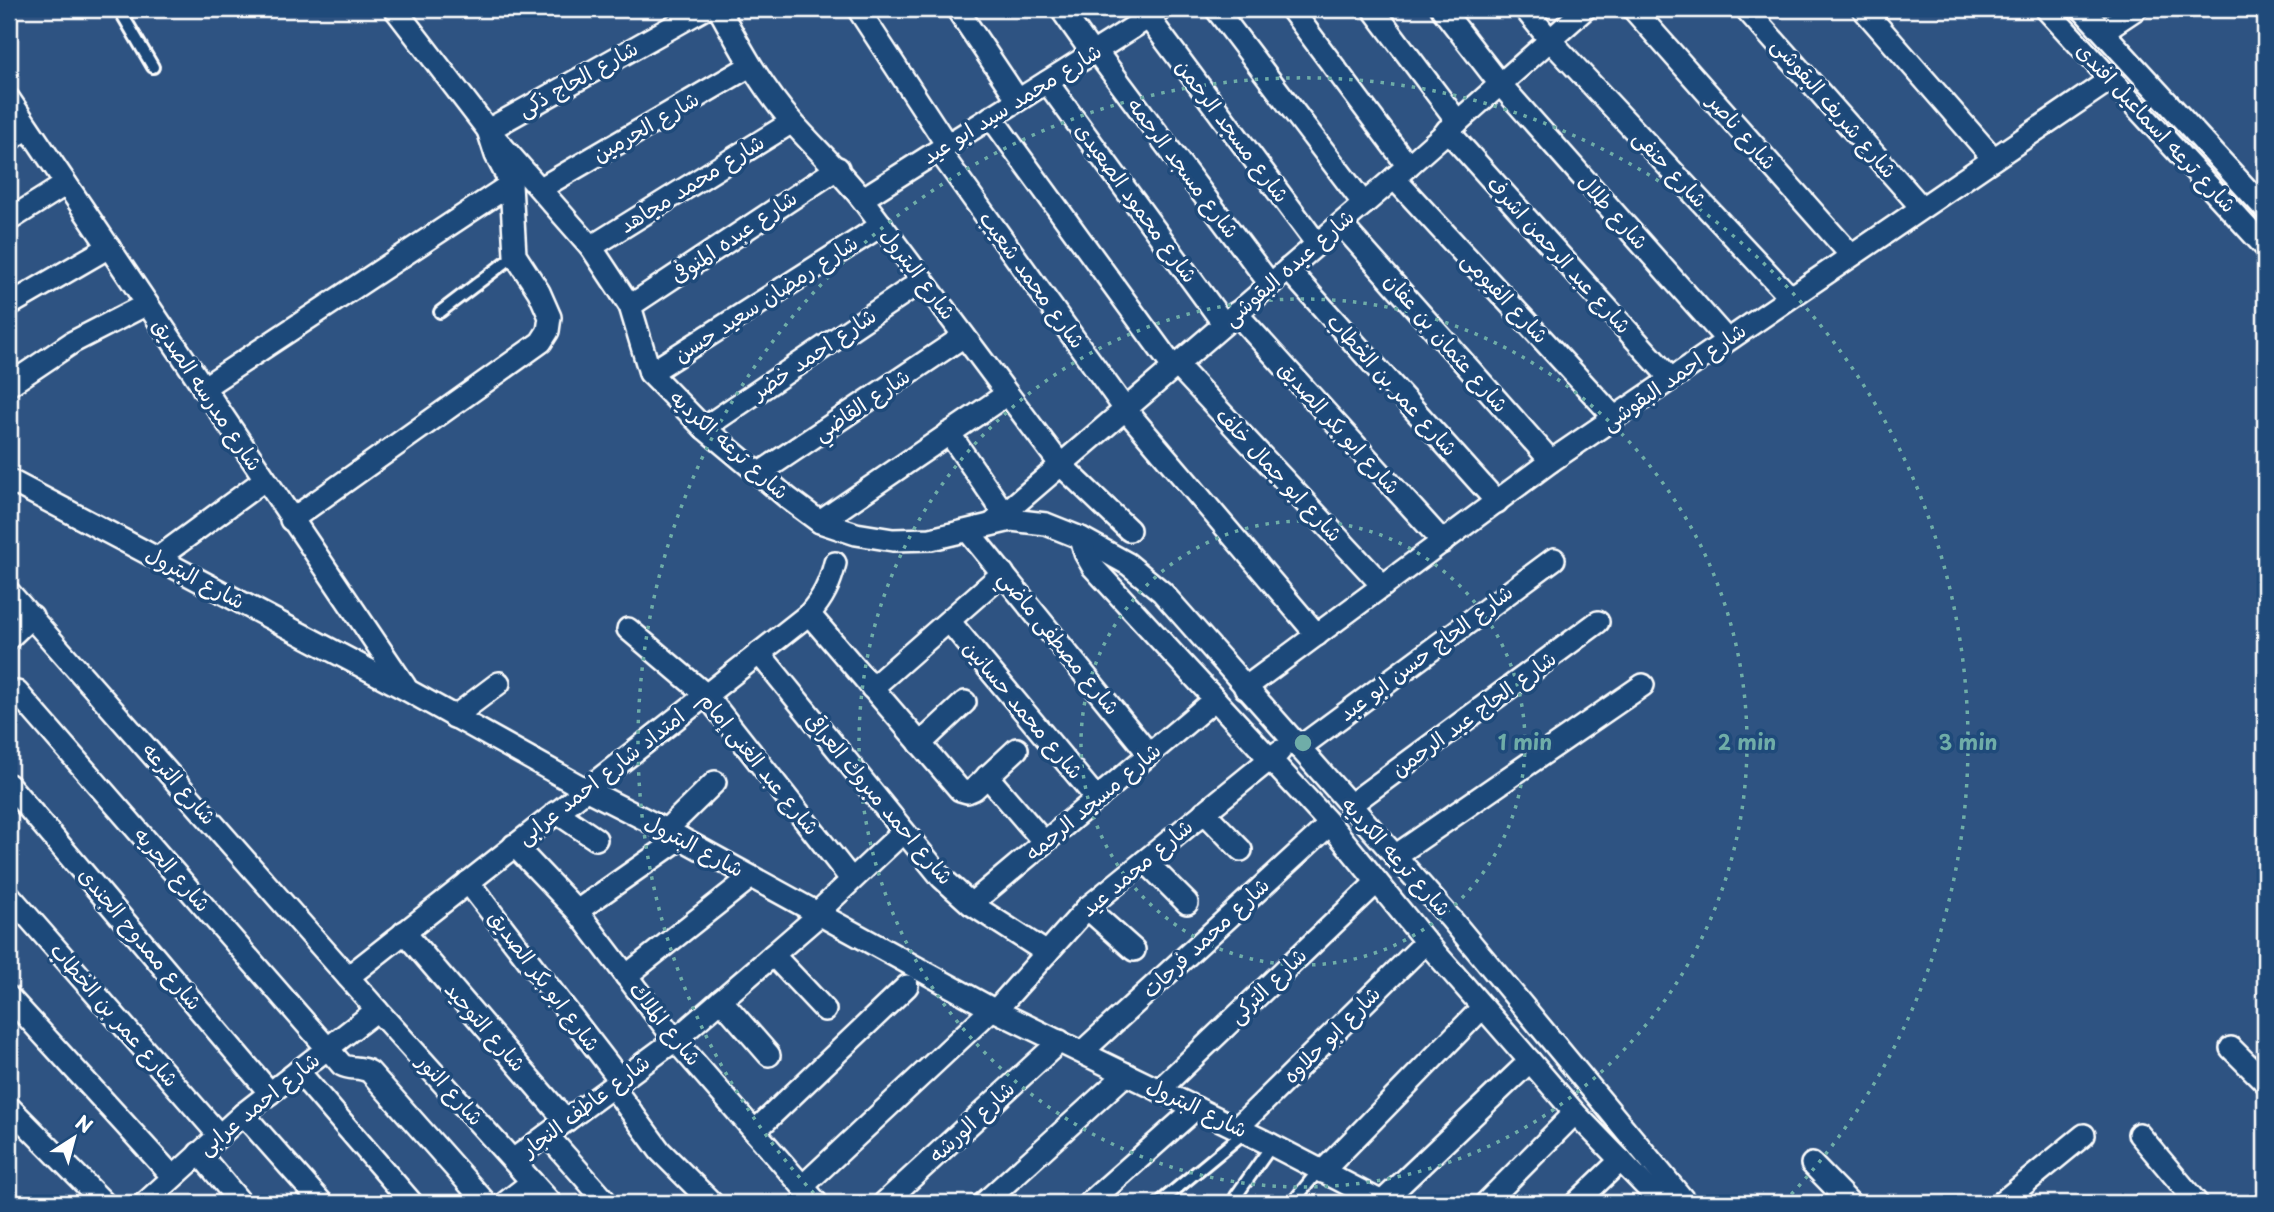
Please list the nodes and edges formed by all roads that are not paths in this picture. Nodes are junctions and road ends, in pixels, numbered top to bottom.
1 (119, 9) edge
2 (395, 9) edge
3 (705, 9) edge
4 (719, 9) edge
5 (858, 9) edge
6 (957, 9) edge
7 (1060, 9) edge
8 (1216, 9) edge
9 (1292, 9) edge
10 (1373, 9) edge
11 (1442, 9) edge
12 (1525, 9) edge
13 (1585, 9) edge
14 (1633, 9) edge
15 (1746, 9) edge
16 (1863, 9) edge
17 (2046, 9) edge
18 (2082, 9) edge
19 (2136, 9) edge
20 (1157, 11) edge
21 (2103, 31) junction
22 (1550, 40) junction
23 (1094, 52) junction
24 (750, 66) junction
25 (153, 67) dead end
26 (2111, 79) junction
27 (1047, 82) junction
28 (1500, 85) junction
29 (9, 99) edge
30 (1018, 100) junction
31 (991, 117) junction
32 (792, 122) junction
33 (1453, 126) junction
34 (28, 128) junction
35 (488, 130) junction
36 (9, 140) edge
37 (2200, 141) junction
38 (943, 148) junction
39 (2182, 156) junction
40 (1993, 158) junction
41 (838, 168) junction
42 (1401, 172) junction
43 (66, 184) junction
44 (511, 184) junction
45 (541, 188) junction
46 (862, 199) junction
47 (1364, 204) junction
48 (1921, 207) junction
49 (2265, 209) edge
50 (9, 220) edge
51 (1341, 224) junction
52 (882, 225) junction
53 (1317, 244) junction
54 (109, 247) junction
55 (591, 247) junction
56 (2265, 247) edge
57 (515, 255) junction
58 (1851, 255) junction
59 (1288, 269) junction
60 (923, 280) junction
61 (1270, 284) junction
62 (1790, 297) junction
63 (147, 304) junction
64 (9, 305) edge
65 (630, 306) junction
66 (440, 312) dead end
67 (1230, 319) junction
68 (964, 336) junction
69 (1727, 340) junction
70 (1175, 366) junction
71 (650, 373) junction
72 (1671, 379) junction
73 (9, 385) edge
74 (203, 388) junction
75 (1007, 394) junction
76 (1125, 409) junction
77 (1615, 418) junction
78 (704, 428) junction
79 (950, 433) junction
80 (1551, 461) junction
81 (1060, 464) junction
82 (760, 473) junction
83 (9, 480) edge
84 (264, 481) junction
85 (1497, 502) junction
86 (998, 518) junction
87 (291, 520) junction
88 (820, 522) junction
89 (1129, 530) dead end
90 (968, 531) junction
91 (1081, 538) junction
92 (1443, 542) junction
93 (158, 558) junction
94 (1554, 559) dead end
95 (835, 563) dead end
96 (1003, 573) junction
97 (1383, 586) junction
98 (9, 592) edge
99 (809, 614) junction
100 (32, 616) junction
101 (949, 621) junction
102 (1598, 622) dead end
103 (628, 629) dead end
104 (1317, 635) junction
105 (9, 638) edge
106 (759, 653) junction
107 (499, 682) dead end
108 (1643, 685) dead end
109 (872, 688) junction
110 (1245, 688) junction
111 (407, 690) junction
112 (17, 692) dead end
113 (706, 695) junction
114 (1215, 699) junction
115 (965, 702) dead end
116 (454, 717) junction
117 (920, 744) junction
118 (1296, 744) junction
119 (1017, 749) dead end
120 (1149, 754) junction
121 (1270, 759) junction
122 (987, 776) junction
123 (715, 782) dead end
124 (9, 785) edge
125 (585, 789) junction
126 (1097, 799) junction
127 (1350, 805) junction
128 (556, 812) junction
129 (1204, 812) junction
130 (1330, 824) junction
131 (902, 832) junction
132 (673, 834) junction
133 (596, 839) dead end
134 (1044, 842) junction
135 (514, 845) junction
136 (1241, 850) dead end
137 (1395, 856) junction
138 (1145, 861) junction
139 (751, 877) junction
140 (851, 879) junction
141 (468, 882) junction
142 (1377, 882) junction
143 (9, 895) edge
144 (1187, 903) dead end
145 (971, 904) junction
146 (1087, 908) junction
147 (577, 911) junction
148 (818, 914) junction
149 (404, 932) junction
150 (1426, 942) junction
151 (1134, 950) dead end
152 (1047, 953) junction
153 (773, 955) junction
154 (626, 976) junction
155 (348, 977) junction
156 (908, 986) dead end
157 (9, 997) edge
158 (721, 1000) junction
159 (1483, 1007) junction
160 (377, 1010) junction
161 (825, 1010) dead end
162 (994, 1010) junction
163 (675, 1040) junction
164 (1060, 1041) junction
165 (2231, 1048) dead end
166 (327, 1049) junction
167 (1082, 1052) junction
168 (769, 1055) dead end
169 (1530, 1061) junction
170 (298, 1071) junction
171 (1126, 1074) junction
172 (2265, 1082) edge
173 (617, 1084) junction
174 (1159, 1090) junction
175 (270, 1093) junction
176 (9, 1107) edge
177 (1196, 1108) junction
178 (1575, 1113) junction
179 (243, 1114) junction
180 (566, 1121) junction
181 (1241, 1130) junction
182 (755, 1131) junction
183 (2139, 1134) dead end
184 (219, 1135) junction
185 (547, 1135) junction
186 (2084, 1135) dead end
187 (1272, 1145) junction
188 (198, 1153) junction
189 (513, 1160) junction
190 (1621, 1160) junction
191 (1812, 1164) dead end
192 (1321, 1171) junction
193 (173, 1177) junction
194 (532, 1182) junction
195 (803, 1186) junction
196 (1236, 1196) dead end
197 (152, 1201) edge
198 (1376, 1201) edge
199 (104, 1203) edge
200 (241, 1203) edge
201 (321, 1203) edge
202 (412, 1203) edge
203 (486, 1203) edge
204 (505, 1203) edge
205 (551, 1203) edge
206 (607, 1203) edge
207 (712, 1203) edge
208 (817, 1203) edge
209 (884, 1203) edge
210 (984, 1203) edge
211 (1089, 1203) edge
212 (1159, 1203) edge
213 (1292, 1203) edge
214 (1486, 1203) edge
215 (1576, 1203) edge
216 (1662, 1203) edge
217 (1686, 1203) edge
218 (1850, 1203) edge
219 (2001, 1203) edge
220 (2197, 1203) edge

1 - 25 lane
2 - 35 street, شارع ترعه الكرديه
3 - 35 street, شارع الحاج ذكى
4 - 24 street, شارع البترول
5 - 38 street, شارع محمد شعيب
6 - 30 street
7 - 23 street, شارع مسجد الرحمه
8 - 47 street
9 - 42 street, شارع الفيومى
10 - 33 street, شارع عبد الرحمن اشرف
11 - 28 street, شارع طلال
12 - 22 street, شارع حنفى
13 - 22 street, شارع عبده البقوشى
14 - 58 street, شارع ناصر
15 - 48 street, شارع شريف البقوشى
16 - 40 street
17 - 26 street, شارع ترعه اسماعيل افندى
18 - 21 street, شارع ترعه اسماعيل افندى
19 - 21 street
20 - 23 street, شارع محمد سيد ابو عيد
20 - 53 street, شارع مسجد الرحمن
21 - 37 street, شارع ترعه اسماعيل افندى
22 - 28 street, شارع عبده البقوشى
22 - 62 street, شارع حنفى
23 - 27 street, شارع محمد سيد ابو عيد
23 - 61 street, شارع مسجد الرحمه
24 - 32 street, شارع البترول
24 - 45 street, شارع الحرمين
26 - 39 street, شارع ترعه اسماعيل افندى
26 - 40 street, شارع احمد البقوشى
27 - 30 street, شارع محمد سيد ابو عيد
27 - 67 street, شارع محمود الصعيدى
28 - 33 street, شارع عبده البقوشى
28 - 69 street, شارع طلال
29 - 34 street, شارع مدرسه الصديق
30 - 31 street, شارع محمد سيد ابو عيد
31 - 38 street, شارع محمد سيد ابو عيد
31 - 70 street, شارع ابو جمال خلف
32 - 41 street, شارع البترول
32 - 55 street, شارع محمد مجاهد
33 - 42 street, شارع عبده البقوشى
33 - 72 street, شارع عبد الرحمن اشرف
34 - 36 street
34 - 43 street, شارع مدرسه الصديق
35 - 44 street
35 - 45 street, شارع ترعه الكرديه
37 - 39 street
37 - 49 street, شارع ترعه اسماعيل افندى
38 - 46 street, شارع محمد سيد ابو عيد
38 - 76 street, شارع محمد شعيب
39 - 56 street, شارع ترعه اسماعيل افندى
40 - 48 street, شارع احمد البقوشى
41 - 46 street, شارع البترول
41 - 65 street, شارع عبده المنوفى
42 - 47 street, شارع عبده البقوشى
42 - 77 street, شارع الفيومى
43 - 50 street
43 - 54 street, شارع مدرسه الصديق
44 - 57 street
44 - 74 street
45 - 55 street, شارع ترعه الكرديه
46 - 52 street, شارع البترول
47 - 51 street, شارع عبده البقوشى
48 - 58 street, شارع احمد البقوشى
51 - 53 street, شارع عبده البقوشى
51 - 80 street, شارع عثمان بن عفان
52 - 60 street, شارع البترول
52 - 71 street, شارع رمضان سعيد حسن
53 - 59 street, شارع عبده البقوشى
54 - 63 street, شارع مدرسه الصديق
54 - 64 street
55 - 65 street, شارع ترعه الكرديه
57 - 66 lane
57 - 87 street
58 - 62 street, شارع احمد البقوشى
59 - 61 street, شارع عبده البقوشى
59 - 85 street, شارع عمر بن الخطاب
60 - 68 street, شارع البترول
60 - 78 street, شارع احمد خضر
61 - 67 street, شارع عبده البقوشى
62 - 69 street, شارع احمد البقوشى
63 - 73 street
63 - 74 street, شارع مدرسه الصديق
65 - 71 street, شارع ترعه الكرديه
67 - 70 street, شارع عبده البقوشى
67 - 92 street, شارع ابو بكر الصديق
68 - 75 street, شارع البترول
68 - 82 street, شارع القاضي
69 - 72 street, شارع احمد البقوشى
70 - 76 street, شارع عبده البقوشى
70 - 97 street, شارع ابو جمال خلف
71 - 78 street, شارع ترعه الكرديه
72 - 77 street, شارع احمد البقوشى
74 - 84 street, شارع مدرسه الصديق
75 - 79 street
75 - 81 street, شارع البترول
76 - 81 street, شارع عبده البقوشى
76 - 104 street, شارع محمد شعيب
77 - 80 street, شارع احمد البقوشى
78 - 82 street, شارع ترعه الكرديه
79 - 86 street
79 - 88 street
80 - 85 street, شارع احمد البقوشى
81 - 86 street, شارع عبده البقوشى
81 - 89 street, شارع البترول
82 - 88 street, شارع ترعه الكرديه
83 - 93 street, شارع البترول
84 - 87 street, شارع مدرسه الصديق
84 - 93 street
85 - 92 street, شارع احمد البقوشى
86 - 90 street, شارع ترعه الكرديه
86 - 91 street, شارع ترعه الكرديه
87 - 111 street, شارع مدرسه الصديق
88 - 90 street, شارع ترعه الكرديه
90 - 96 street, شارع مصطفى ماضي
91 - 110 street, شارع ترعه الكرديه
91 - 114 street, شارع ترعه الكرديه
92 - 97 street, شارع احمد البقوشى
93 - 111 street, شارع البترول
94 - 118 street, شارع الحاج حسن ابو عبد
95 - 99 street, امتداد شارع احمد عرابى
96 - 101 street
96 - 120 street, شارع مصطفى ماضي
97 - 104 street, شارع احمد البقوشى
98 - 100 street, شارع الترعه
99 - 106 street, امتداد شارع احمد عرابى
99 - 109 street
100 - 105 street
100 - 155 street, شارع الترعه
101 - 109 street
101 - 126 street, شارع محمد حسانين
102 - 127 street, شارع الحاج عبد الرحمن
103 - 113 street, شارع عبد الغنى إمام
104 - 110 street, شارع احمد البقوشى
106 - 113 street, امتداد شارع احمد عرابى
106 - 131 street, شارع احمد مبروك العراقى
107 - 116 street
108 - 137 street
109 - 117 street
110 - 118 street, شارع ترعه الكرديه
111 - 116 street, شارع البترول
112 - 166 street, شارع الحريه
113 - 125 street, امتداد شارع احمد عرابى
113 - 140 street, شارع عبد الغنى إمام
114 - 120 street, شارع مسجد الرحمه
114 - 121 street, شارع ترعه الكرديه
115 - 117 street
116 - 125 street, شارع البترول
117 - 122 street
118 - 121 street, شارع محمد عيد
118 - 127 street, شارع ترعه الكرديه
119 - 122 street
120 - 126 street, شارع مسجد الرحمه
121 - 129 street, شارع محمد عيد
121 - 130 street, شارع ترعه الكرديه
122 - 134 street
123 - 132 street
124 - 175 street, شارع ممدوح الجندى
125 - 128 street, امتداد شارع احمد عرابى
125 - 132 street, شارع البترول
126 - 134 street, شارع مسجد الرحمه
127 - 137 street, شارع ترعه الكرديه
128 - 133 street
128 - 135 street, امتداد شارع احمد عرابى
129 - 136 street
129 - 138 street, شارع محمد عيد
130 - 142 street, شارع ترعه الكرديه
130 - 167 street, شارع محمد فرحات
131 - 140 street, شارع عاطف النجار
131 - 145 street, شارع احمد مبروك العراقى
132 - 139 street, شارع البترول
132 - 147 street
134 - 145 street, شارع مسجد الرحمه
135 - 141 street, امتداد شارع احمد عرابى
135 - 147 street, شارع الملاك
137 - 217 street, شارع ترعه الكرديه
138 - 144 street
138 - 146 street, شارع محمد عيد
139 - 148 street, شارع البترول
139 - 154 street
140 - 148 street, شارع عاطف النجار
141 - 149 street, امتداد شارع احمد عرابى
141 - 173 street, شارع ابو بكر الصديق
142 - 150 street, شارع ترعه الكرديه
142 - 174 street, شارع التركى
143 - 184 street, شارع عمر بن الخطاب
145 - 152 street, شارع احمد مبروك العراقى
146 - 151 street
146 - 152 street, شارع محمد عيد
147 - 154 street, شارع الملاك
148 - 153 street, شارع عاطف النجار
148 - 162 street, شارع البترول
149 - 155 street, امتداد شارع احمد عرابى
149 - 180 street, شارع التوحيد
150 - 159 street, شارع ترعه الكرديه
150 - 181 street, شارع ابو حلاوه
152 - 162 street, شارع محمد عيد
153 - 158 street, شارع عاطف النجار
153 - 161 street
154 - 163 street, شارع الملاك
155 - 160 street, شارع النور
156 - 182 street
157 - 193 street
158 - 163 street, شارع عاطف النجار
158 - 168 street
159 - 169 street, شارع ترعه الكرديه
159 - 192 street
160 - 166 street, شارع احمد عرابى
160 - 189 street, شارع النور
162 - 164 street, شارع البترول
162 - 195 street, شارع محمد عيد
163 - 173 street, شارع عاطف النجار
163 - 182 street, شارع الملاك
164 - 167 street, شارع البترول
164 - 209 street, شارع الورشه
165 - 172 street
166 - 170 street, شارع احمد عرابى
166 - 203 street
167 - 171 street, شارع البترول
169 - 178 street, شارع ترعه الكرديه
169 - 198 street
170 - 175 street, شارع احمد عرابى
170 - 202 street
171 - 174 street, شارع البترول
171 - 210 street
173 - 180 street, شارع عاطف النجار
173 - 207 street, شارع ابو بكر الصديق
174 - 177 street, شارع البترول
175 - 179 street, شارع احمد عرابى
176 - 199 street
177 - 181 street, شارع البترول
177 - 211 street
178 - 190 street, شارع ترعه الكرديه
178 - 214 street
179 - 184 street, شارع احمد عرابى
179 - 201 street
180 - 185 street, شارع عاطف النجار
181 - 187 street, شارع البترول
181 - 212 lane
182 - 195 street, شارع الملاك
183 - 220 street
184 - 188 street, شارع احمد عرابى
185 - 189 street, شارع عاطف النجار
185 - 206 street
186 - 219 street
187 - 192 street, شارع البترول
187 - 196 lane
188 - 193 street, شارع احمد عرابى
188 - 200 street
189 - 194 street, شارع النور
190 - 215 street
190 - 216 street, شارع ترعه الكرديه
191 - 218 street
192 - 198 street, شارع البترول
192 - 213 lane
193 - 197 street, شارع احمد عرابى
194 - 204 street
194 - 205 street, شارع النور
195 - 208 street, شارع الملاك

